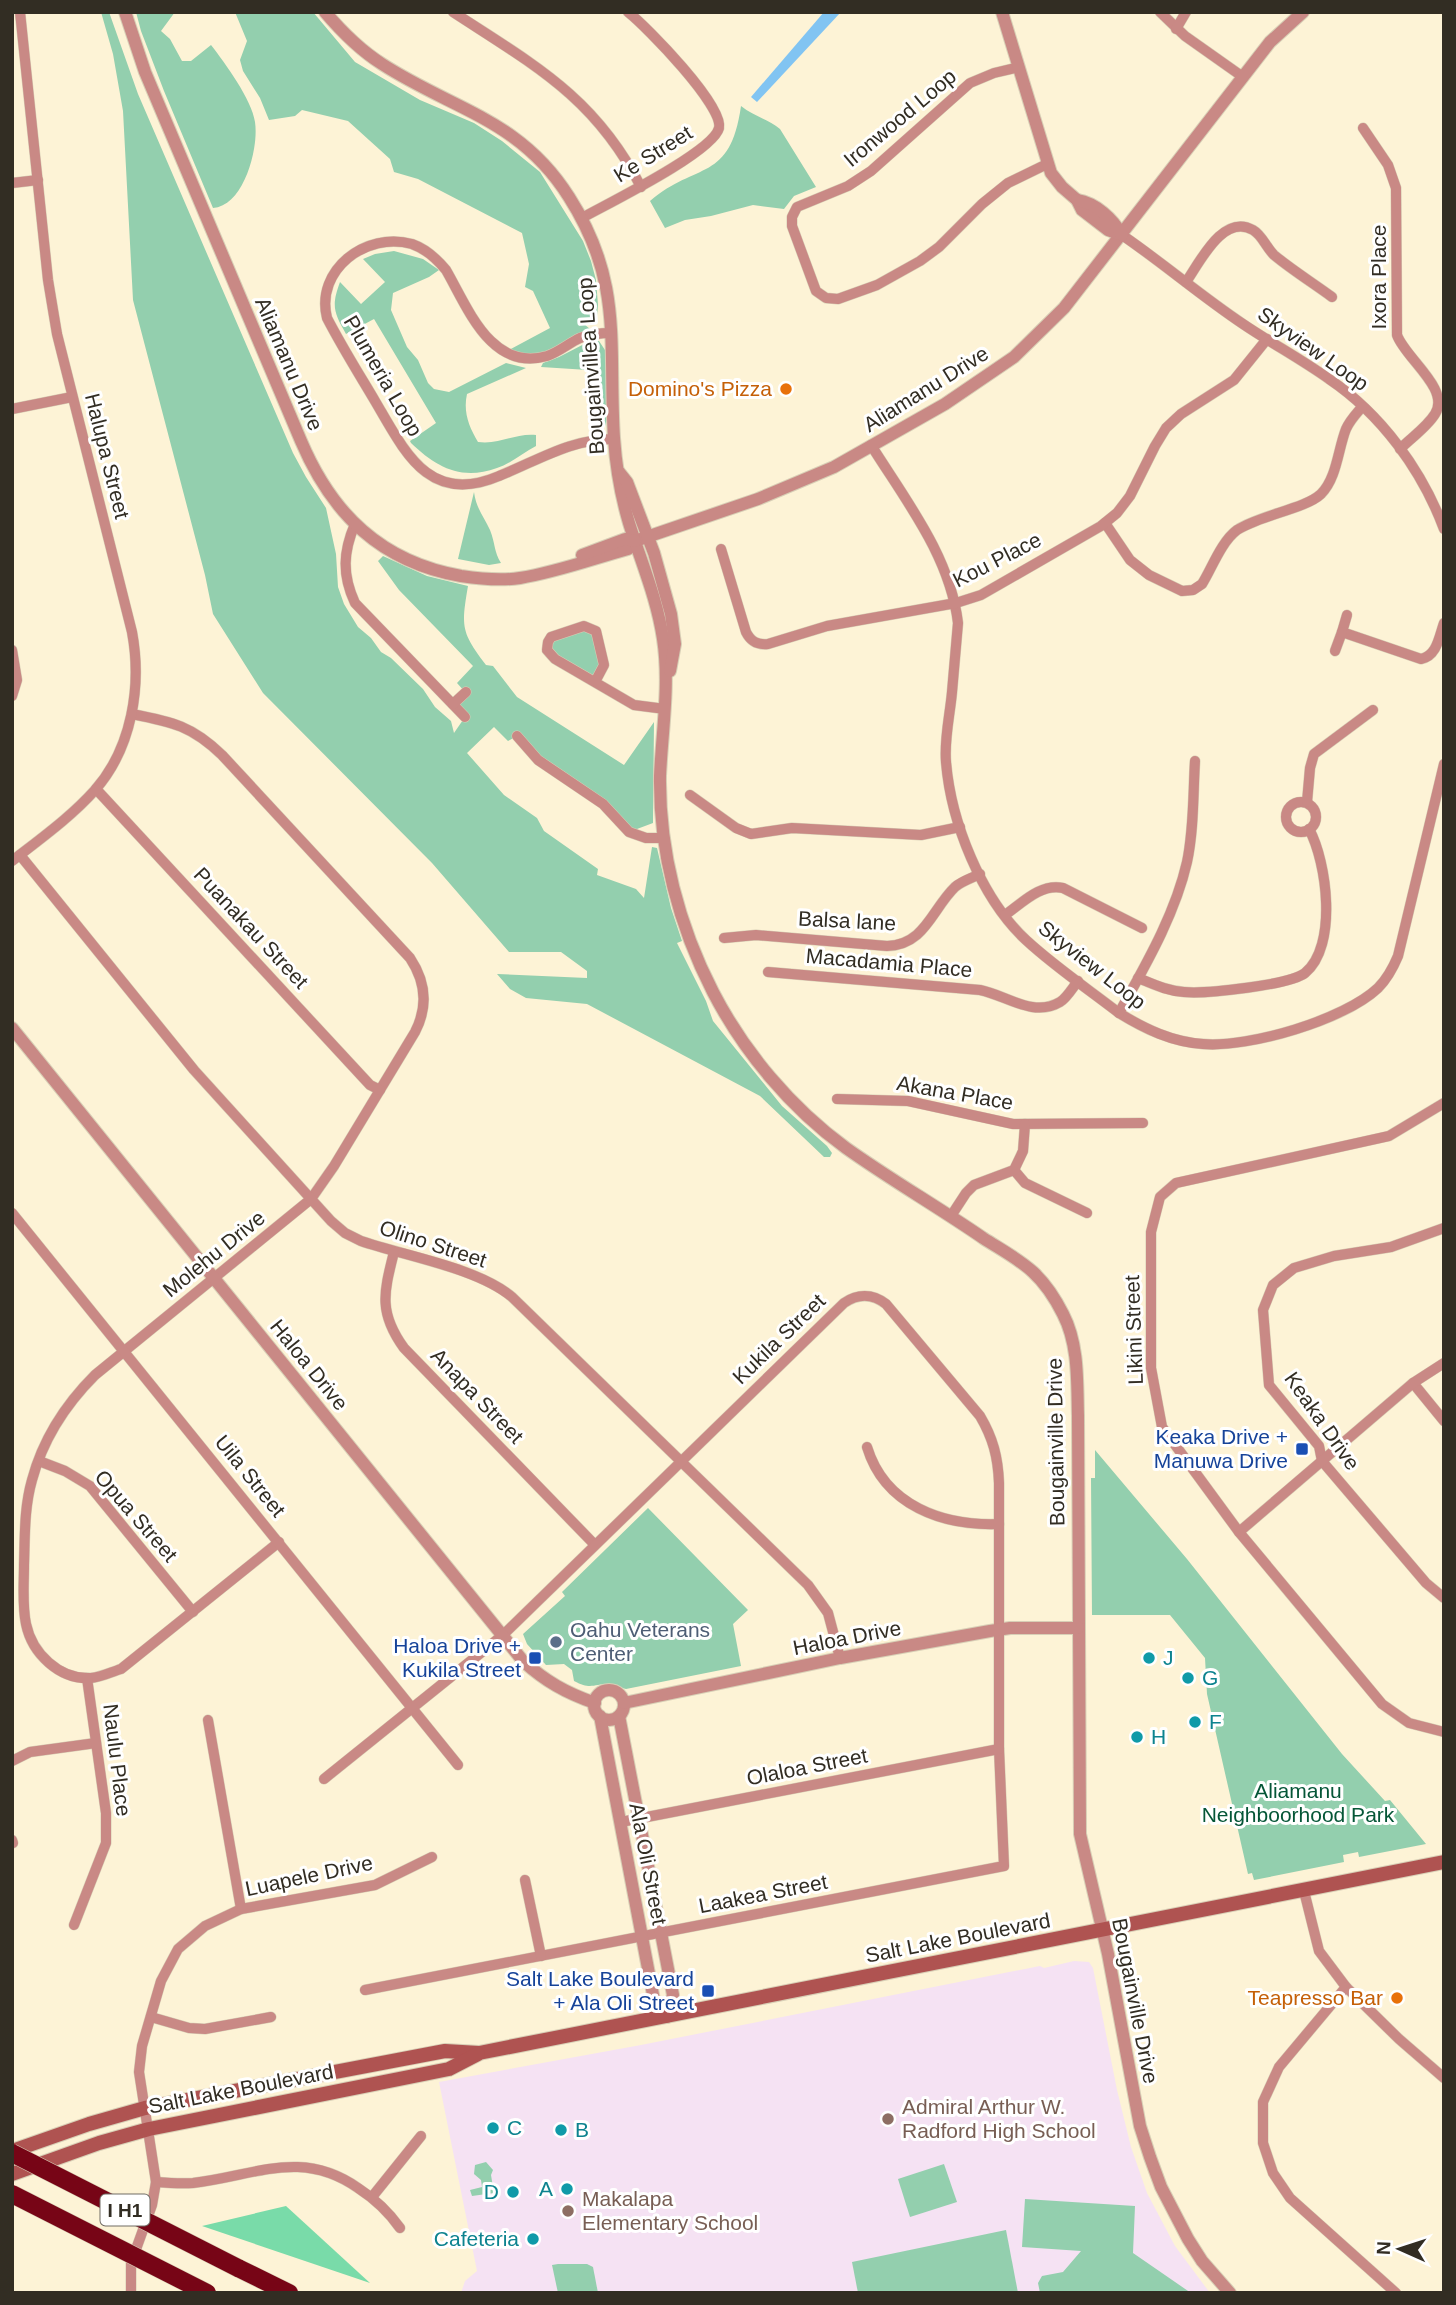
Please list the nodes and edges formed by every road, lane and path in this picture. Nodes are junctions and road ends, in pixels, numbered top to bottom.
1 (20, 12) edge
2 (125, 12) edge
3 (325, 12) edge
4 (453, 12) edge
5 (628, 12) edge
6 (1002, 12) edge
7 (1160, 12) edge
8 (1186, 12) edge
9 (1303, 12) edge
10 (1177, 29) junction
11 (1019, 67) junction
12 (1243, 77) junction
13 (1363, 128) dead end
14 (1048, 164) junction
15 (38, 180) junction
16 (12, 183) edge
17 (641, 187) junction
18 (582, 218) junction
19 (1122, 235) junction
20 (1186, 282) junction
21 (1332, 297) dead end
22 (612, 333) junction
23 (1267, 339) junction
24 (72, 397) junction
25 (1362, 407) junction
26 (12, 409) edge
27 (614, 439) junction
28 (872, 445) junction
29 (1400, 449) junction
30 (1105, 523) junction
31 (355, 524) junction
32 (1444, 529) edge
33 (641, 539) junction
34 (721, 549) dead end
35 (956, 603) junction
36 (1347, 615) dead end
37 (1444, 623) edge
38 (1342, 632) junction
39 (12, 650) edge
40 (1335, 651) dead end
41 (595, 682) junction
42 (466, 692) dead end
43 (12, 696) edge
44 (453, 704) junction
45 (665, 709) junction
46 (1373, 710) dead end
47 (132, 714) junction
48 (465, 717) dead end
49 (517, 736) dead end
50 (1195, 761) dead end
51 (1444, 764) edge
52 (96, 789) junction
53 (690, 795) dead end
54 (1307, 802) junction
55 (960, 827) junction
56 (1309, 830) junction
57 (664, 838) junction
58 (16, 858) edge
59 (980, 874) junction
60 (1006, 915) junction
61 (1142, 928) dead end
62 (724, 938) dead end
63 (768, 972) dead end
64 (1138, 978) junction
65 (1078, 981) junction
66 (1119, 1013) junction
67 (12, 1028) edge
68 (380, 1090) junction
69 (837, 1099) dead end
70 (1444, 1103) edge
71 (1143, 1123) dead end
72 (1025, 1124) junction
73 (1014, 1170) junction
74 (311, 1199) junction
75 (12, 1213) edge
76 (1087, 1213) dead end
77 (951, 1216) junction
78 (1444, 1228) edge
79 (394, 1252) junction
80 (215, 1278) junction
81 (124, 1351) junction
82 (1444, 1363) edge
83 (1413, 1383) junction
84 (1444, 1421) edge
85 (867, 1447) dead end
86 (39, 1461) junction
87 (1322, 1461) junction
88 (681, 1462) junction
89 (999, 1524) junction
90 (1238, 1532) junction
91 (279, 1542) junction
92 (594, 1544) junction
93 (1444, 1598) edge
94 (193, 1612) junction
95 (1078, 1628) junction
96 (1001, 1630) junction
97 (503, 1635) junction
98 (840, 1658) junction
99 (87, 1678) junction
100 (594, 1703) junction
101 (624, 1703) junction
102 (413, 1709) junction
103 (600, 1716) junction
104 (619, 1716) junction
105 (208, 1720) dead end
106 (1444, 1732) edge
107 (96, 1743) junction
108 (999, 1749) junction
109 (12, 1760) edge
110 (458, 1765) dead end
111 (324, 1779) dead end
112 (640, 1819) junction
113 (621, 1822) junction
114 (432, 1857) dead end
115 (1444, 1862) edge
116 (1004, 1866) joint
117 (525, 1880) dead end
118 (1304, 1891) junction
119 (241, 1909) junction
120 (74, 1925) dead end
121 (1102, 1929) junction
122 (662, 1933) junction
123 (642, 1937) junction
124 (541, 1956) junction
125 (1346, 1987) junction
126 (365, 1990) dead end
127 (667, 2016) junction
128 (151, 2017) junction
129 (271, 2017) dead end
130 (479, 2053) junction
131 (1444, 2078) edge
132 (145, 2108) junction
133 (149, 2129) junction
134 (421, 2136) dead end
135 (12, 2152) edge
136 (12, 2174) edge
137 (156, 2182) junction
138 (12, 2194) edge
139 (372, 2197) junction
140 (400, 2228) dead end
141 (131, 2293) edge
142 (207, 2293) edge
143 (289, 2293) edge
144 (1230, 2293) edge
145 (1396, 2293) edge

1 - 15 street, Halupa Street
2 - 31 street, Aliamanu Drive
3 - 18 street, Bougainvillea Loop
4 - 17 street
5 - 17 street, Ke Street
6 - 11 street
7 - 10 street
8 - 10 street
9 - 12 street, Aliamanu Drive
10 - 12 street
11 - 14 street
11 - 14 street, Ironwood Loop
12 - 19 street, Aliamanu Drive
13 - 29 street, Ixora Place
14 - 19 street
15 - 16 street
15 - 24 street, Halupa Street
17 - 18 street, Ke Street
18 - 22 street, Bougainvillea Loop
19 - 20 street, Skyview Loop
19 - 28 street, Aliamanu Drive
20 - 21 street
20 - 23 street, Skyview Loop
22 - 27 street, Bougainvillea Loop
22 - 27 street, Plumeria Loop
23 - 25 street, Skyview Loop
23 - 30 street, Kou Place
24 - 26 street
24 - 47 street, Halupa Street
25 - 29 street, Skyview Loop
25 - 30 street
27 - 33 street, Bougainvillea Loop
28 - 33 street, Aliamanu Drive
28 - 35 street, Skyview Loop
29 - 32 street, Skyview Loop
30 - 35 street, Kou Place
31 - 33 street, Aliamanu Drive
31 - 44 street
33 - 45 street, Bougainville Drive
34 - 35 street, Kou Place
35 - 55 street, Skyview Loop
36 - 38 street
37 - 38 street
38 - 40 street
39 - 43 street
41 - 41 street
41 - 45 street
42 - 44 street
44 - 48 street
45 - 57 street, Bougainville Drive
46 - 54 street
47 - 52 street, Halupa Street
47 - 68 street, Molehu Drive
49 - 57 street
50 - 64 street
51 - 66 street, Skyview Loop
52 - 58 street, Halupa Street
52 - 68 street, Puanakau Street
53 - 55 street
54 - 56 street
54 - 56 street
55 - 59 street, Skyview Loop
56 - 64 street
57 - 77 street, Bougainville Drive
58 - 74 street, Olino Street
59 - 60 street, Skyview Loop
59 - 62 street, Balsa lane
60 - 61 street
60 - 65 street, Skyview Loop
63 - 65 street, Macadamia Place
64 - 66 street
65 - 66 street, Skyview Loop
67 - 80 street, Haloa Drive
68 - 74 street, Molehu Drive
69 - 72 street, Akana Place
70 - 90 street, Likini Street
71 - 72 street, Akana Place
72 - 73 street, Akana Place
73 - 76 street
73 - 77 street
74 - 79 street, Olino Street
74 - 80 street, Molehu Drive
75 - 81 street, Uila Street
77 - 95 street, Bougainville Drive
78 - 87 street, Keaka Drive
79 - 88 street, Olino Street
79 - 92 street, Anapa Street
80 - 81 street, Molehu Drive
80 - 97 street, Haloa Drive
81 - 86 street, Molehu Drive
81 - 91 street, Uila Street
82 - 83 street
83 - 84 street
83 - 87 street
85 - 89 street
86 - 94 street, Opua Street
86 - 99 street, Molehu Drive
87 - 90 street
87 - 93 street, Keaka Drive
88 - 89 street, Kukila Street
88 - 92 street, Kukila Street
88 - 98 street, Olino Street
89 - 96 street, Kukila Street
90 - 106 street, Likini Street
91 - 94 street
91 - 102 street, Uila Street
92 - 97 street, Kukila Street
94 - 99 street
95 - 96 street, Haloa Drive
95 - 121 street, Bougainville Drive
96 - 98 street, Haloa Drive
96 - 108 street, Kukila Street
97 - 100 street, Haloa Drive
97 - 102 street, Kukila Street
98 - 101 street, Haloa Drive
99 - 107 street, Naulu Place
100 - 101 street
100 - 103 street
101 - 104 street
102 - 110 street, Uila Street
102 - 111 street, Kukila Street
103 - 104 street
103 - 113 street, Ala Oli Street
104 - 112 street, Ala Oli Street
105 - 119 street
107 - 109 street
107 - 120 street, Naulu Place
108 - 112 street, Olaloa Street
108 - 116 street, Kukila Street
112 - 113 street, Olaloa Street
112 - 122 street, Ala Oli Street
113 - 123 street, Ala Oli Street
114 - 119 street, Luapele Drive
115 - 118 main road, Salt Lake Boulevard
116 - 122 street, Laakea Street
117 - 124 street
118 - 121 main road, Salt Lake Boulevard
118 - 125 street
119 - 128 street, Luapele Drive
121 - 127 main road, Salt Lake Boulevard
121 - 144 street, Bougainville Drive
122 - 123 street, Laakea Street
122 - 127 street, Ala Oli Street
123 - 124 street, Laakea Street
123 - 127 street, Ala Oli Street
124 - 126 street, Laakea Street
125 - 131 street
125 - 145 street
127 - 130 main road, Salt Lake Boulevard
128 - 129 street
128 - 132 street, Luapele Drive
130 - 132 main road, Salt Lake Boulevard
130 - 133 main road, Salt Lake Boulevard
132 - 133 street, Luapele Drive
132 - 135 main road, Salt Lake Boulevard
133 - 136 main road, Salt Lake Boulevard
133 - 137 street, Luapele Drive
134 - 139 street
135 - 143 highway, I H1, bridge
137 - 139 street
137 - 141 street
138 - 142 highway, I H1, bridge
139 - 140 street

